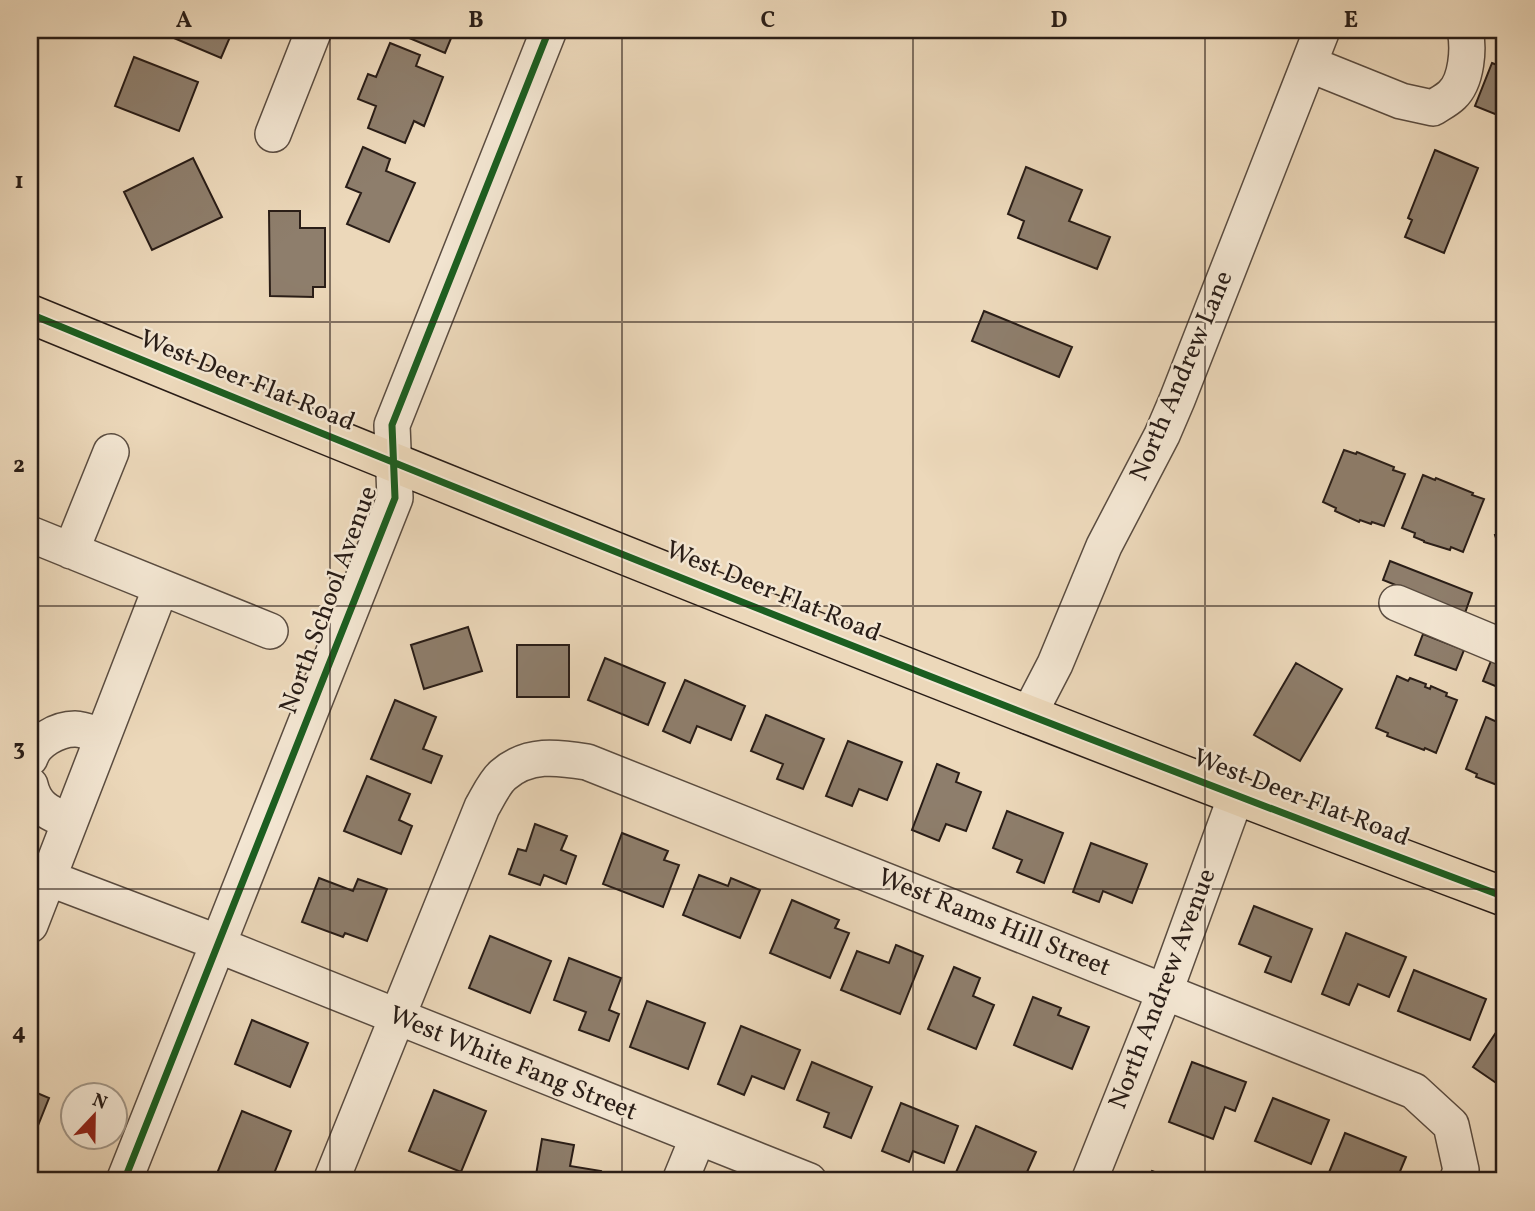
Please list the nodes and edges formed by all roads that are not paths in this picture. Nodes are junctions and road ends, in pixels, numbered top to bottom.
1 (314, 30) edge
2 (549, 30) edge
3 (1322, 30) edge
4 (1465, 30) edge
5 (1308, 64) junction
6 (273, 134) dead end
7 (30, 314) edge
8 (111, 452) dead end
9 (394, 463) junction
10 (30, 534) edge
11 (71, 551) junction
12 (161, 587) junction
13 (1397, 603) dead end
14 (270, 631) dead end
15 (1505, 648) edge
16 (1028, 716) junction
17 (103, 737) junction
18 (30, 758) edge
19 (30, 785) edge
20 (1236, 796) junction
21 (69, 822) junction
22 (48, 878) junction
23 (1505, 897) edge
24 (30, 925) edge
25 (218, 944) junction
26 (1165, 991) junction
27 (397, 1017) junction
28 (698, 1137) junction
29 (124, 1181) edge
30 (331, 1181) edge
31 (680, 1181) edge
32 (808, 1181) edge
33 (1089, 1181) edge
34 (1457, 1181) edge

1 - 6 street
2 - 9 street, North School Avenue
3 - 5 street, North Andrew Lane
4 - 5 street
5 - 16 street, North Andrew Lane
7 - 9 main road, West Deer Flat Road
8 - 11 street
9 - 16 main road, West Deer Flat Road
9 - 25 street, North School Avenue
10 - 11 street
11 - 12 street
12 - 14 street
12 - 17 street
13 - 15 street
16 - 20 main road, West Deer Flat Road
17 - 18 street
17 - 21 street
19 - 21 street
20 - 23 main road, West Deer Flat Road
20 - 26 street, North Andrew Avenue
21 - 22 street
22 - 24 street
22 - 25 street, West White Fang Street
25 - 27 street, West White Fang Street
25 - 29 street, North School Avenue
26 - 27 street, West Rams Hill Street
26 - 33 street, North Andrew Avenue
26 - 34 street, West Rams Hill Street
27 - 28 street, West White Fang Street
27 - 30 street
28 - 31 street
28 - 32 street, West White Fang Street

